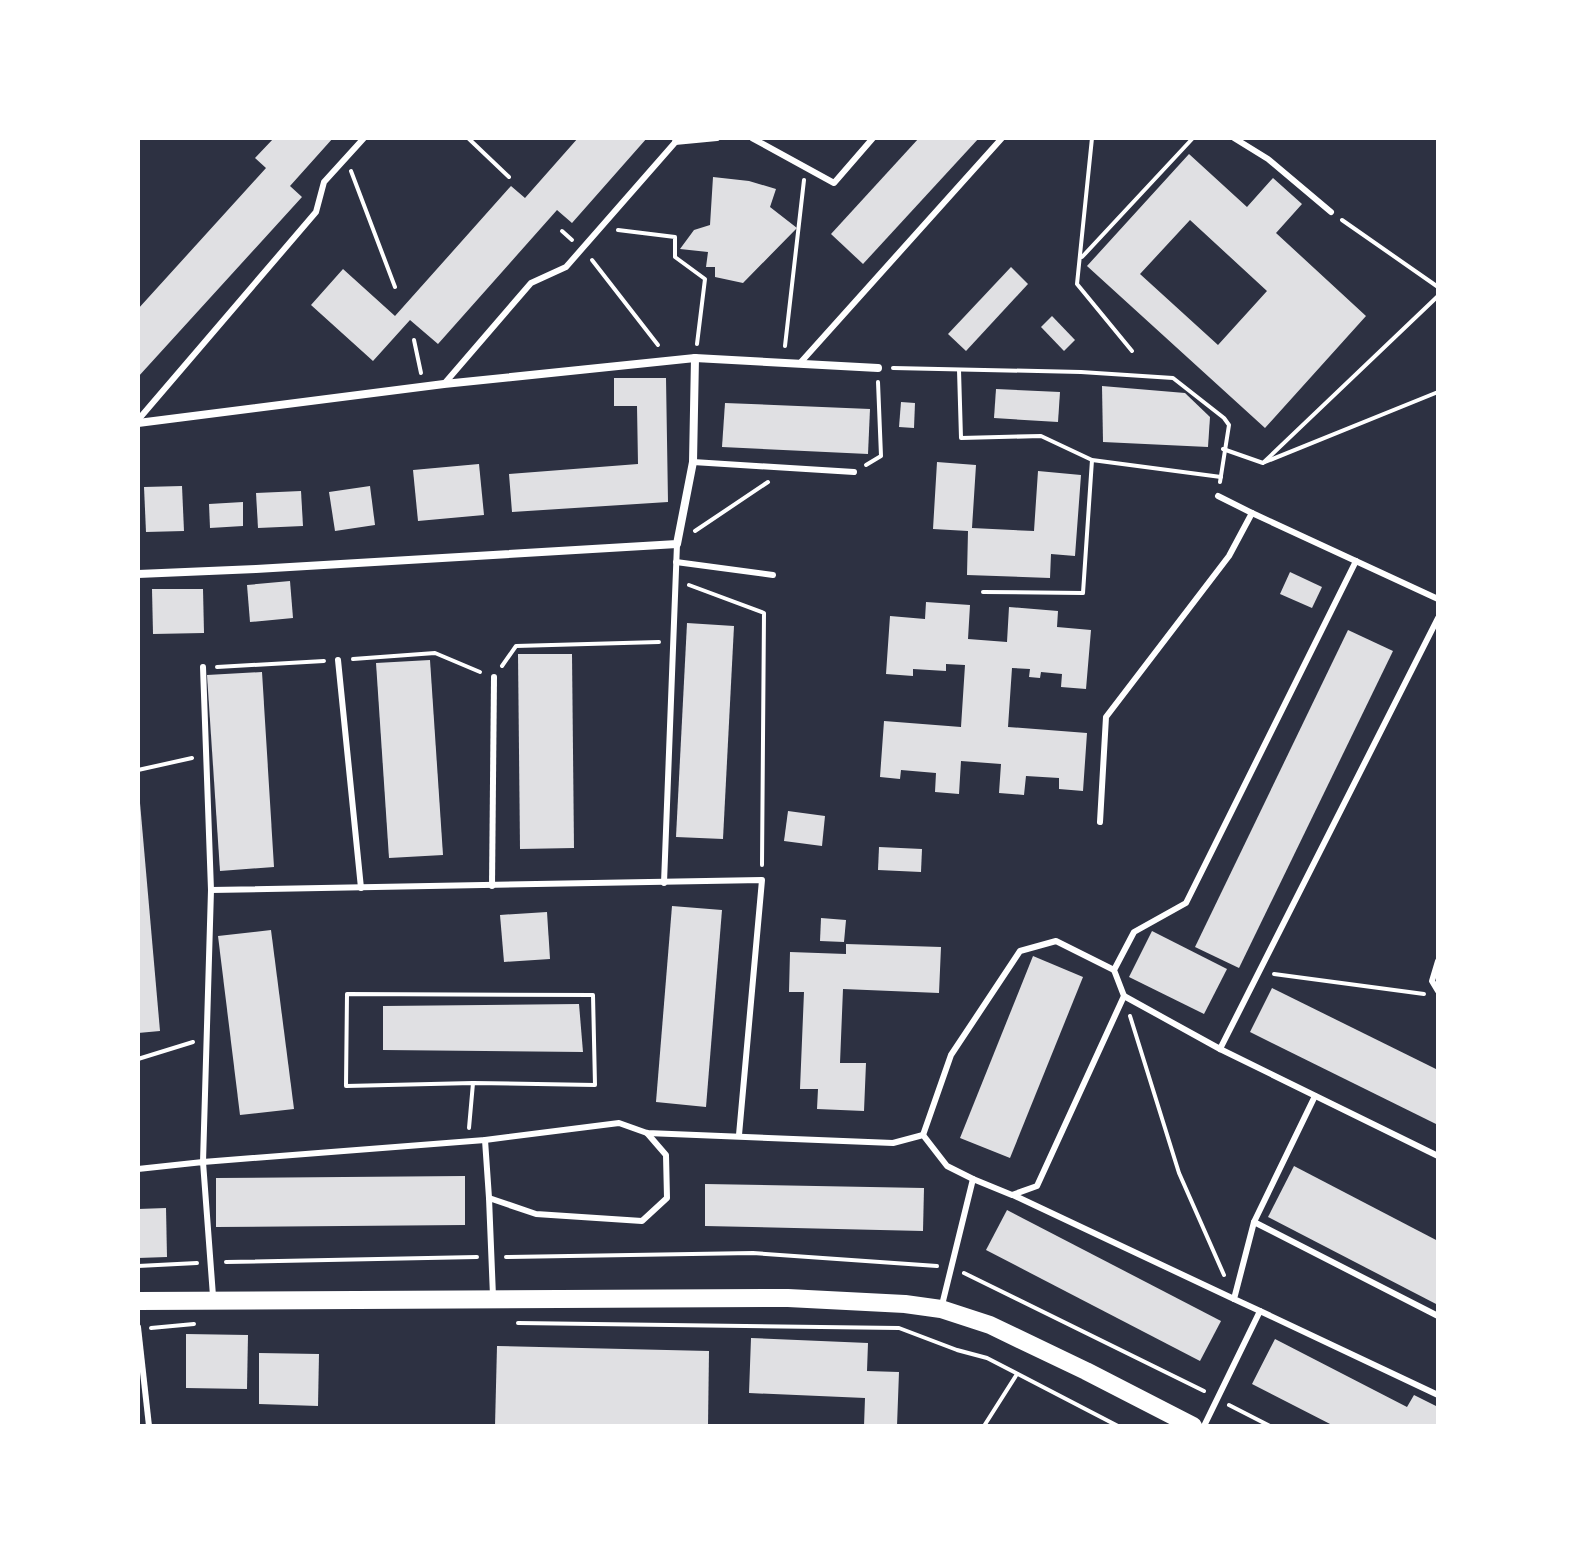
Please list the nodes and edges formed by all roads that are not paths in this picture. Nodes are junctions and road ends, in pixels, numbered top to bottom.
1 (364, 138) edge
2 (717, 138) edge
3 (752, 138) edge
4 (873, 138) edge
5 (1002, 138) edge
6 (1234, 138) edge
7 (677, 140) edge
8 (1331, 212) road end
9 (695, 358) junction
10 (801, 362) junction
11 (878, 368) road end
12 (444, 384) junction
13 (138, 422) edge
14 (693, 462) junction
15 (854, 472) road end
16 (1218, 496) dead end
17 (1252, 513) junction
18 (677, 544) junction
19 (1356, 561) junction
20 (676, 562) junction
21 (138, 574) edge
22 (773, 575) dead end
23 (1438, 599) edge
24 (1438, 618) edge
25 (338, 660) dead end
26 (203, 667) dead end
27 (494, 677) road end
28 (1100, 822) dead end
29 (664, 883) junction
30 (492, 886) junction
31 (361, 888) junction
32 (211, 890) junction
33 (1438, 961) edge
34 (1114, 970) junction
35 (1438, 994) edge
36 (1124, 996) junction
37 (1220, 1049) junction
38 (1315, 1096) junction
39 (647, 1133) junction
40 (739, 1135) junction
41 (923, 1135) junction
42 (485, 1140) junction
43 (1438, 1156) edge
44 (203, 1162) junction
45 (138, 1169) edge
46 (973, 1179) junction
47 (1012, 1195) junction
48 (489, 1198) junction
49 (1254, 1222) junction
50 (493, 1298) junction
51 (1234, 1299) junction
52 (213, 1300) junction
53 (138, 1301) edge
54 (941, 1309) junction
55 (1260, 1311) junction
56 (1438, 1316) edge
57 (138, 1327) edge
58 (1438, 1395) edge
59 (149, 1426) edge
60 (1193, 1426) edge
61 (1204, 1426) edge

1 - 13 lane
2 - 7 lane
3 - 4 lane
5 - 10 lane
6 - 8 lane
7 - 12 lane
9 - 10 street
9 - 12 street
9 - 14 street
10 - 11 street
12 - 13 street
14 - 15 lane
14 - 18 street
16 - 17 lane
17 - 19 lane
17 - 28 lane
18 - 20 lane
18 - 21 street
19 - 23 lane
19 - 34 lane
20 - 22 lane
20 - 29 lane
24 - 37 lane
25 - 31 lane
26 - 32 lane
27 - 30 lane
29 - 30 lane
29 - 40 lane
30 - 31 lane
31 - 32 lane
32 - 44 lane
33 - 35 lane
34 - 36 lane
34 - 41 lane
36 - 37 lane
36 - 47 lane
37 - 38 lane
38 - 43 lane
38 - 49 lane
39 - 40 lane
39 - 42 lane
39 - 48 lane
40 - 41 lane
41 - 46 lane
42 - 44 lane
42 - 48 lane
44 - 45 lane
44 - 52 lane
46 - 47 lane
46 - 54 lane
47 - 51 lane
48 - 50 lane
49 - 51 lane
49 - 56 lane
50 - 52 main road
50 - 54 main road
51 - 55 lane
52 - 53 main road
54 - 60 main road
55 - 58 lane
55 - 61 lane
57 - 59 lane

